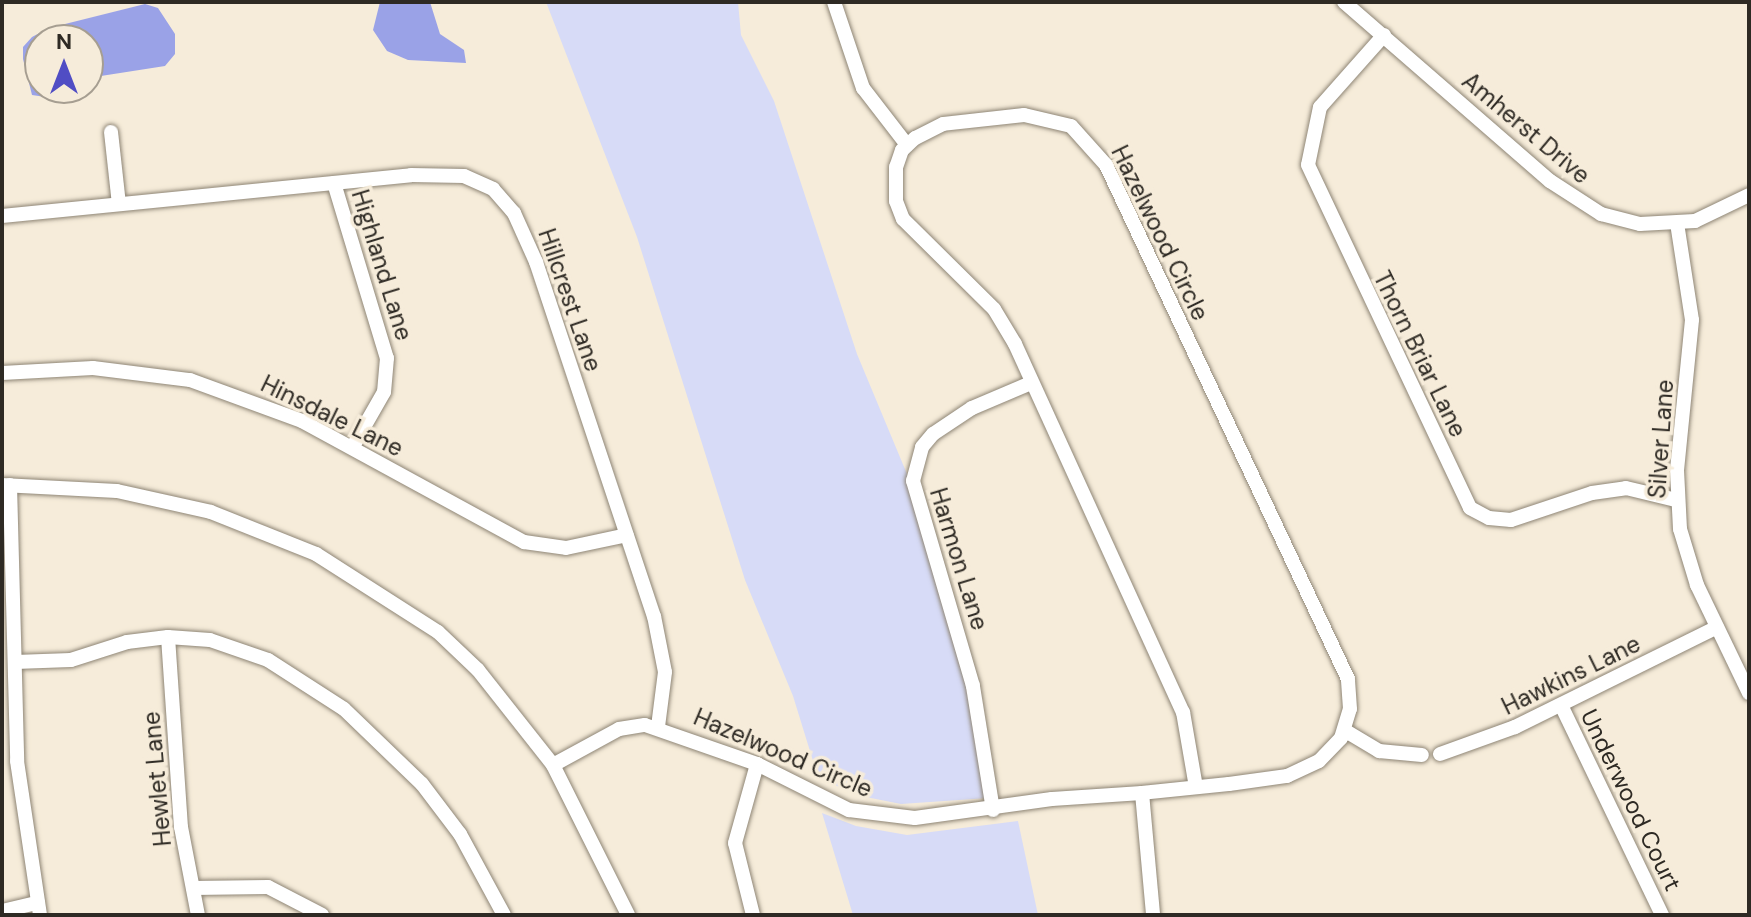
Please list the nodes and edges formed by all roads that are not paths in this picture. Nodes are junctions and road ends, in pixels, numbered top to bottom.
1 (834, 2) edge
2 (1344, 2) edge
3 (1384, 35) junction
4 (111, 132) dead end
5 (907, 145) junction
6 (334, 183) junction
7 (1749, 195) edge
8 (119, 204) junction
9 (2, 216) edge
10 (1677, 223) junction
11 (2, 373) edge
12 (1031, 383) junction
13 (352, 448) junction
14 (6, 485) edge
15 (1676, 500) junction
16 (627, 535) junction
17 (8, 606) edge
18 (1717, 627) junction
19 (168, 637) junction
20 (15, 662) junction
21 (1749, 693) edge
22 (1561, 705) junction
23 (658, 727) junction
24 (1344, 730) junction
25 (10, 753) edge
26 (1440, 754) dead end
27 (1422, 755) dead end
28 (757, 764) junction
29 (553, 765) junction
30 (1196, 787) junction
31 (1142, 793) junction
32 (993, 810) junction
33 (193, 888) junction
34 (39, 909) edge
35 (2, 911) edge
36 (198, 915) edge
37 (322, 915) edge
38 (504, 915) edge
39 (628, 915) edge
40 (753, 915) edge
41 (1153, 915) edge
42 (1662, 915) edge

1 - 5 street
2 - 3 street, Amherst Drive
3 - 10 street, Amherst Drive
3 - 15 street, Thorn Briar Lane
4 - 8 street
5 - 12 street
5 - 24 street, Hazelwood Circle
6 - 8 street, Hillcrest Lane
6 - 13 street, Highland Lane
6 - 16 street, Hillcrest Lane
7 - 10 street, Amherst Drive
8 - 9 street, Hillcrest Lane
10 - 15 street, Silver Lane
11 - 13 street, Hinsdale Lane
12 - 30 street
12 - 32 street, Harmon Lane
13 - 16 street, Hinsdale Lane
14 - 17 street
14 - 29 street
15 - 18 street, Silver Lane
16 - 23 street, Hillcrest Lane
17 - 20 street
18 - 21 street, Silver Lane
18 - 22 street, Hawkins Lane
19 - 20 street
19 - 33 street, Hewlet Lane
19 - 38 street
20 - 25 street
22 - 26 street, Hawkins Lane
22 - 42 street, Underwood Court
23 - 28 street, Hazelwood Circle
23 - 29 street, Hazelwood Circle
24 - 27 street
24 - 30 street, Hazelwood Circle
25 - 34 street
28 - 32 street, Hazelwood Circle
28 - 40 street
29 - 39 street
30 - 31 street, Hazelwood Circle
31 - 32 street, Hazelwood Circle
31 - 41 street
33 - 36 street, Hewlet Lane
33 - 37 street
34 - 35 street

